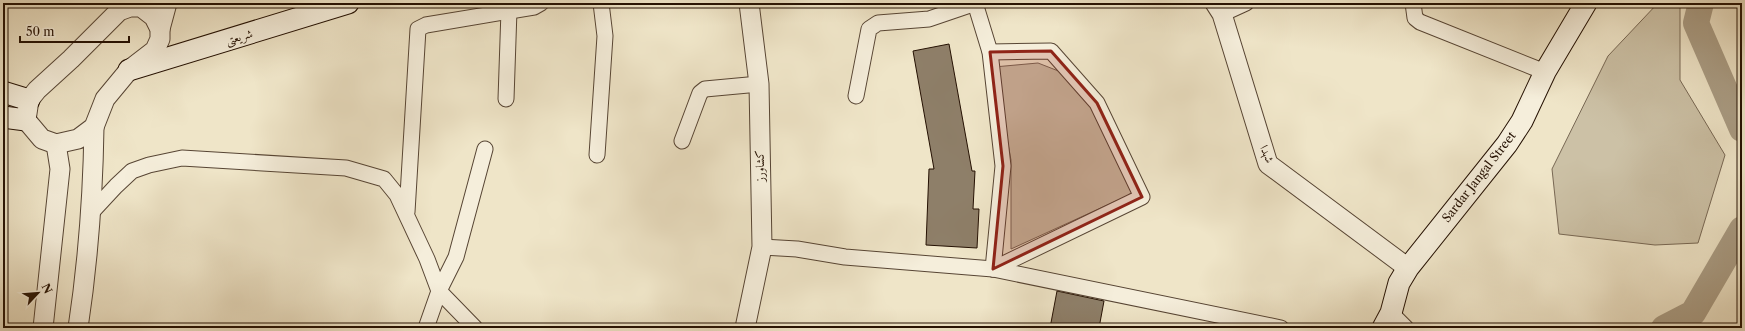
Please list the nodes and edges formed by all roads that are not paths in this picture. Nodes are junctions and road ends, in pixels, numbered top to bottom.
1 (167, 3) edge
2 (348, 3) edge
3 (541, 3) edge
4 (601, 3) edge
5 (749, 3) edge
6 (975, 3) edge
7 (1246, 3) edge
8 (1413, 3) edge
9 (1586, 3) edge
10 (120, 7) edge
11 (1218, 8) edge
12 (509, 10) junction
13 (160, 29) junction
14 (990, 52) junction
15 (129, 70) junction
16 (1545, 72) junction
17 (759, 84) junction
18 (3, 92) edge
19 (856, 96) dead end
20 (506, 100) dead end
21 (28, 110) junction
22 (3, 117) edge
23 (94, 127) junction
24 (682, 141) dead end
25 (56, 144) junction
26 (485, 148) dead end
27 (597, 155) dead end
28 (407, 213) junction
29 (90, 214) junction
30 (762, 247) junction
31 (1408, 268) junction
32 (993, 269) junction
33 (439, 291) junction
34 (1393, 323) edge
35 (43, 328) edge
36 (78, 328) edge
37 (426, 328) edge
38 (475, 328) edge
39 (745, 328) edge
40 (1281, 328) edge

1 - 13 street
2 - 15 main road, شریعتی
3 - 12 street
4 - 27 street
5 - 17 street, کشاورز
6 - 14 street
6 - 19 street
7 - 11 street
8 - 16 street
9 - 16 main road, Sardar Jangal Street
10 - 13 street
10 - 21 street
11 - 31 street, شهدا
12 - 20 street
12 - 28 street
13 - 15 street
14 - 32 street
14 - 32 street
15 - 23 street
16 - 31 main road, Sardar Jangal Street
17 - 24 street
17 - 30 street, کشاورز
18 - 21 main road
21 - 22 main road
21 - 25 street
23 - 25 street
23 - 29 street
25 - 35 street
26 - 33 street
28 - 29 street
28 - 33 street
29 - 36 street
30 - 32 street
30 - 39 street, کشاورز
31 - 34 main road, Sardar Jangal Street
32 - 40 street
33 - 37 street
33 - 38 street

